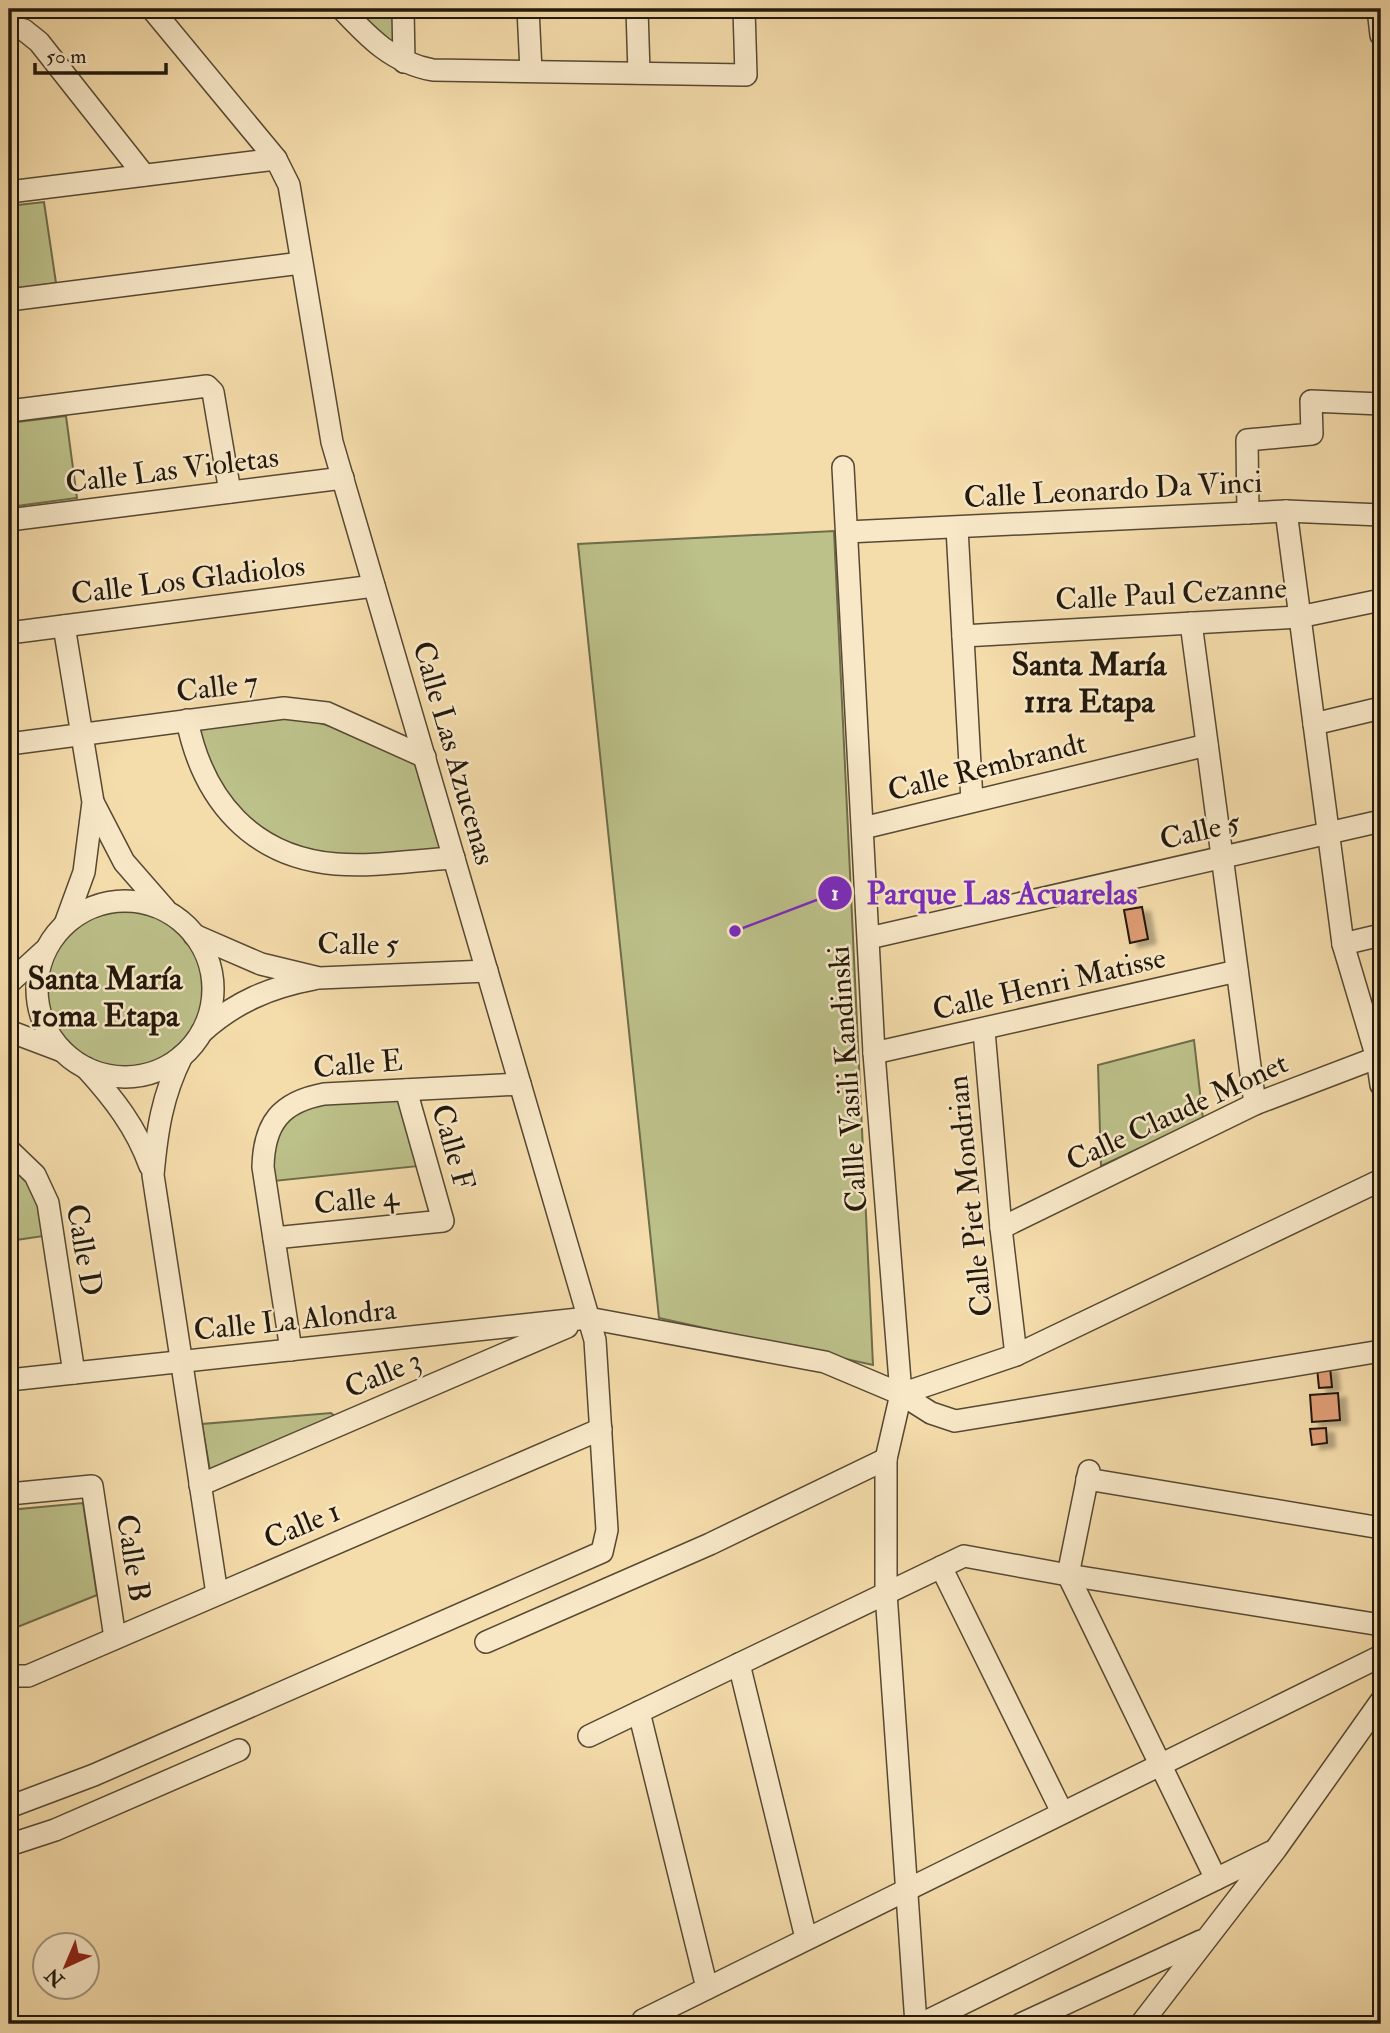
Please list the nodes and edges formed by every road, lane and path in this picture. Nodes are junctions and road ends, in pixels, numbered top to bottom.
1 (152, 9) edge
2 (342, 9) edge
3 (403, 9) edge
4 (528, 9) edge
5 (637, 9) edge
6 (744, 9) edge
7 (1377, 9) edge
8 (9, 26) edge
9 (1381, 35) edge
10 (404, 62) junction
11 (531, 71) junction
12 (639, 73) junction
13 (276, 159) junction
14 (145, 175) junction
15 (9, 192) edge
16 (301, 263) junction
17 (9, 300) edge
18 (1381, 404) edge
19 (9, 411) edge
20 (843, 467) dead end
21 (343, 478) junction
22 (230, 492) junction
23 (1286, 511) junction
24 (1248, 513) junction
25 (1381, 514) edge
26 (9, 520) edge
27 (957, 528) junction
28 (847, 532) junction
29 (374, 586) junction
30 (1381, 600) edge
31 (1299, 617) junction
32 (1191, 623) junction
33 (64, 626) junction
34 (9, 633) edge
35 (963, 636) junction
36 (1381, 708) edge
37 (187, 720) junction
38 (1314, 724) junction
39 (82, 733) junction
40 (9, 744) edge
41 (1207, 745) junction
42 (425, 757) junction
43 (972, 801) junction
44 (93, 802) junction
45 (1381, 821) edge
46 (863, 828) junction
47 (1328, 833) junction
48 (1222, 857) junction
49 (454, 858) junction
50 (172, 915) junction
51 (65, 925) junction
52 (194, 935) junction
53 (1381, 935) edge
54 (869, 938) junction
55 (1343, 944) junction
56 (47, 947) junction
57 (487, 971) junction
58 (1237, 971) junction
59 (319, 978) junction
60 (9, 983) edge
61 (9, 1031) edge
62 (984, 1031) junction
63 (201, 1034) junction
64 (62, 1051) junction
65 (874, 1053) junction
66 (182, 1056) junction
67 (1379, 1057) edge
68 (86, 1068) junction
69 (520, 1084) junction
70 (1381, 1085) edge
71 (406, 1090) junction
72 (1255, 1104) junction
73 (9, 1150) edge
74 (153, 1175) junction
75 (1381, 1180) edge
76 (443, 1221) joint
77 (1000, 1228) junction
78 (274, 1238) junction
79 (588, 1318) junction
80 (460, 1332) junction
81 (291, 1350) junction
82 (1381, 1351) edge
83 (1016, 1355) junction
84 (182, 1362) junction
85 (471, 1368) junction
86 (74, 1373) junction
87 (9, 1380) edge
88 (901, 1394) junction
89 (601, 1429) junction
90 (886, 1459) junction
91 (201, 1485) junction
92 (9, 1494) edge
93 (1381, 1528) edge
94 (941, 1567) junction
95 (1069, 1576) junction
96 (886, 1593) junction
97 (217, 1594) junction
98 (1381, 1625) edge
99 (115, 1638) junction
100 (486, 1642) dead end
101 (1381, 1656) edge
102 (739, 1664) junction
103 (18, 1674) edge
104 (1381, 1701) edge
105 (639, 1712) junction
106 (589, 1736) dead end
107 (239, 1750) dead end
108 (1160, 1764) junction
109 (9, 1807) edge
110 (1062, 1812) junction
111 (9, 1845) edge
112 (1276, 1849) junction
113 (1216, 1879) junction
114 (904, 1889) junction
115 (806, 1938) junction
116 (1203, 1940) junction
117 (707, 1987) junction
118 (643, 2020) dead end
119 (918, 2024) edge
120 (1020, 2024) edge
121 (1141, 2024) edge

1 - 13 street, Calle Las Azucenas
2 - 10 street
3 - 10 street
4 - 11 street
5 - 12 street
6 - 12 street
7 - 9 street
8 - 14 street
10 - 11 street
11 - 12 street
13 - 14 street
13 - 16 street, Calle Las Azucenas
14 - 15 street
16 - 17 street
16 - 21 street, Calle Las Azucenas
18 - 24 street
19 - 22 street
20 - 28 street, Callle Vasili Kandinski
21 - 22 street, Calle Las Violetas
21 - 29 street, Calle Las Azucenas
22 - 26 street, Calle Las Violetas
23 - 24 street, Calle Leonardo Da Vinci
23 - 25 street, Calle Leonardo Da Vinci
23 - 31 street
24 - 27 street, Calle Leonardo Da Vinci
27 - 28 street, Calle Leonardo Da Vinci
27 - 35 street
28 - 46 street, Callle Vasili Kandinski
29 - 33 street, Calle Los Gladiolos
29 - 42 street, Calle Las Azucenas
30 - 31 street, Calle Paul Cezanne
31 - 32 street, Calle Paul Cezanne
31 - 38 street
32 - 35 street, Calle Paul Cezanne
32 - 41 street
33 - 34 street, Calle Los Gladiolos
33 - 39 street
35 - 43 street
36 - 38 street
37 - 39 street, Calle 7
37 - 42 street, Calle 7
37 - 49 street
38 - 47 street
39 - 40 street, Calle 7
39 - 44 street
41 - 43 street, Calle Rembrandt
41 - 48 street
42 - 49 street, Calle Las Azucenas
43 - 46 street, Calle Rembrandt
44 - 50 street
44 - 51 street
45 - 47 street, Calle 5
46 - 54 street, Callle Vasili Kandinski
47 - 48 street, Calle 5
47 - 55 street
48 - 54 street, Calle 5
48 - 58 street
49 - 57 street, Calle Las Azucenas
50 - 51 street
50 - 52 street
51 - 56 street
52 - 59 street, Calle 5
52 - 63 street
53 - 55 street
54 - 65 street, Callle Vasili Kandinski
55 - 67 street
56 - 60 street
56 - 64 street
57 - 59 street, Calle 5
57 - 69 street, Calle Las Azucenas
58 - 62 street, Calle Henri Matisse
58 - 72 street
59 - 63 street
61 - 64 street
62 - 65 street, Calle Henri Matisse
62 - 77 street, Calle Piet Mondrian
63 - 66 street
64 - 68 street
65 - 88 street, Callle Vasili Kandinski
66 - 68 street
66 - 74 street
67 - 70 street
67 - 72 street, Calle Claude Monet
68 - 74 street
69 - 71 street, Calle E
69 - 79 street, Calle Las Azucenas
71 - 76 street, Calle F
71 - 78 street, Calle E
72 - 77 street, Calle Claude Monet
73 - 86 street, Calle D
74 - 84 street
75 - 83 street
76 - 78 street, Calle 4
77 - 83 street, Calle Piet Mondrian
78 - 81 street, Calle E
79 - 80 street, Calle La Alondra
79 - 85 street, Calle 3
79 - 88 street, Calle La Alondra
79 - 89 street, Calle Las Azucenas
80 - 81 street, Calle La Alondra
80 - 85 street
81 - 84 street, Calle La Alondra
82 - 88 street, Calle La Alondra
83 - 88 street
84 - 86 street, Calle La Alondra
84 - 91 street
85 - 91 street, Calle 3
86 - 87 street, Calle La Alondra
88 - 90 street, Callle Vasili Kandinski
89 - 97 street, Calle 1
89 - 109 street, Calle Las Azucenas
90 - 96 street, Callle Vasili Kandinski
90 - 100 street
91 - 97 street
92 - 99 street, Calle B
93 - 95 street
94 - 95 street
94 - 96 street
94 - 110 street
95 - 98 street
95 - 108 street
96 - 102 street
96 - 114 street, Callle Vasili Kandinski
97 - 99 street, Calle 1
99 - 103 street, Calle 1
101 - 108 street
102 - 105 street
102 - 115 street
104 - 112 street
105 - 106 street
105 - 117 street
107 - 111 street
108 - 110 street
108 - 113 street
110 - 114 street
112 - 113 street
112 - 116 street
113 - 119 street
114 - 115 street
114 - 119 street, Callle Vasili Kandinski
115 - 117 street
116 - 120 street
116 - 121 street
117 - 118 street

